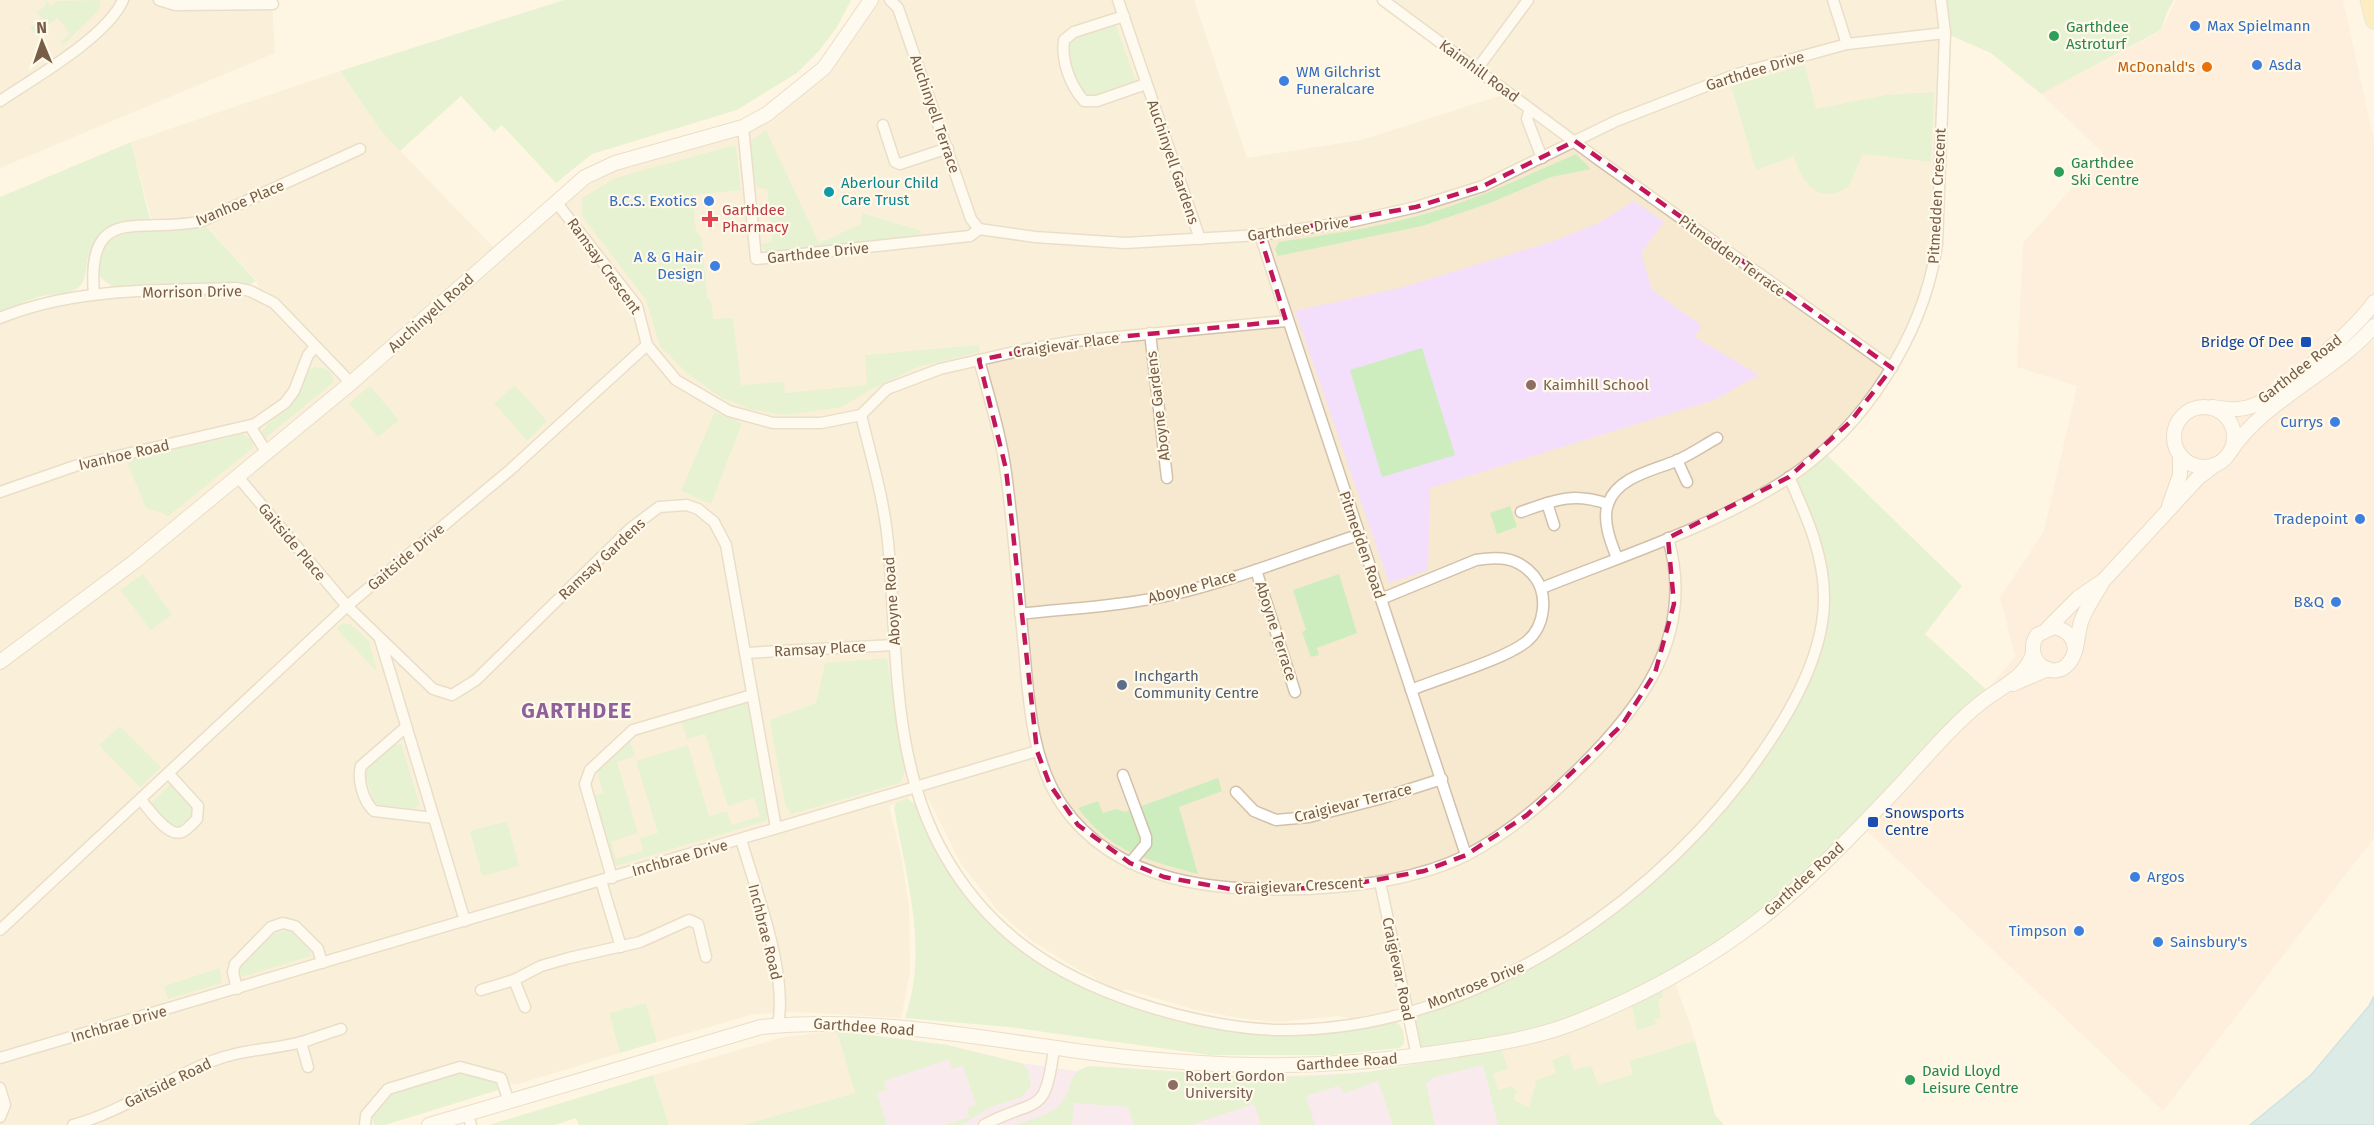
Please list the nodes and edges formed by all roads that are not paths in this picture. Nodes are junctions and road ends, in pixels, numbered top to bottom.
1 (123, 0) edge
2 (159, 0) edge
3 (871, 0) edge
4 (890, 0) edge
5 (1118, 0) edge
6 (1383, 0) edge
7 (1528, 0) edge
8 (1833, 0) edge
9 (1941, 0) edge
10 (2369, 0) edge
11 (244, 2) edge
12 (273, 4) dead end
13 (1124, 16) junction
14 (2374, 20) edge
15 (1945, 33) junction
16 (1847, 44) junction
17 (1477, 69) junction
18 (1146, 84) junction
19 (0, 101) edge
20 (1530, 109) junction
21 (883, 125) dead end
22 (743, 127) junction
23 (1575, 141) junction
24 (948, 148) junction
25 (360, 149) dead end
26 (1542, 159) junction
27 (556, 202) junction
28 (979, 228) junction
29 (1260, 235) junction
30 (1200, 240) junction
31 (94, 294) junction
32 (2374, 302) edge
33 (0, 318) edge
34 (1286, 321) junction
35 (2374, 326) edge
36 (1150, 333) junction
37 (648, 345) junction
38 (314, 348) junction
39 (979, 360) junction
40 (1892, 368) junction
41 (351, 383) junction
42 (2213, 407) junction
43 (861, 415) junction
44 (250, 426) junction
45 (1717, 438) dead end
46 (2230, 452) junction
47 (267, 453) junction
48 (2180, 455) junction
49 (1677, 460) junction
50 (2215, 465) junction
51 (238, 477) junction
52 (1789, 477) junction
53 (1167, 478) dead end
54 (1687, 482) dead end
55 (0, 492) edge
56 (1546, 503) junction
57 (1608, 504) junction
58 (1521, 512) dead end
59 (2165, 514) junction
60 (1554, 525) dead end
61 (1358, 535) junction
62 (1668, 538) junction
63 (1617, 558) junction
64 (1256, 570) junction
65 (2104, 580) junction
66 (1542, 588) junction
67 (1381, 599) junction
68 (346, 606) junction
69 (1020, 614) junction
70 (2048, 628) junction
71 (380, 639) junction
72 (894, 645) junction
73 (2075, 650) junction
74 (746, 653) junction
75 (2033, 653) junction
76 (0, 662) edge
77 (2048, 669) junction
78 (2002, 688) junction
79 (1411, 690) junction
80 (1295, 692) dead end
81 (752, 695) junction
82 (405, 727) junction
83 (1037, 751) junction
84 (169, 774) junction
85 (1123, 775) dead end
86 (1442, 779) junction
87 (917, 789) junction
88 (1236, 792) dead end
89 (141, 800) junction
90 (434, 818) junction
91 (776, 828) junction
92 (741, 839) junction
93 (1466, 855) junction
94 (1130, 862) junction
95 (607, 879) junction
96 (1380, 882) junction
97 (465, 921) junction
98 (0, 930) edge
99 (621, 947) junction
100 (706, 957) dead end
101 (322, 963) junction
102 (514, 980) junction
103 (237, 989) junction
104 (481, 990) dead end
105 (525, 1007) dead end
106 (1407, 1013) junction
107 (778, 1025) junction
108 (341, 1029) dead end
109 (301, 1042) junction
110 (1054, 1048) junction
111 (1417, 1056) junction
112 (0, 1058) edge
113 (308, 1067) dead end
114 (0, 1088) edge
115 (509, 1102) junction
116 (0, 1119) edge
117 (469, 1119) edge
118 (4, 1125) edge
119 (73, 1125) edge
120 (365, 1125) edge
121 (429, 1125) edge
122 (984, 1125) edge

1 - 19 street
2 - 11 street
3 - 22 street, Auchinyell Road
4 - 24 street, Auchinyell Terrace
5 - 13 street, Auchinyell Gardens
6 - 17 street, Kaimhill Road
7 - 17 street
8 - 16 street
9 - 15 street, Pitmedden Crescent
10 - 14 main road
11 - 12 street
13 - 18 street, Auchinyell Gardens
13 - 18 street, Auchinyell Gardens
15 - 16 street, Garthdee Drive
15 - 40 street, Pitmedden Crescent
16 - 23 street, Garthdee Drive
17 - 20 street, Kaimhill Road
18 - 30 street, Auchinyell Gardens
20 - 23 street, Kaimhill Road
20 - 26 street
21 - 24 street
22 - 27 street, Auchinyell Road
22 - 28 street, Garthdee Drive
23 - 26 street, Garthdee Drive
23 - 40 street, Pitmedden Terrace
24 - 28 street, Auchinyell Terrace
25 - 31 street, Ivanhoe Place
26 - 29 street, Garthdee Drive
27 - 37 street, Ramsay Crescent
27 - 41 street, Auchinyell Road
28 - 30 street, Garthdee Drive
29 - 30 street, Garthdee Drive
29 - 34 street, Pitmedden Road
31 - 33 street, Morrison Drive
31 - 38 street, Morrison Drive
32 - 42 street, Garthdee Road
34 - 36 street, Craigievar Place
34 - 61 street, Pitmedden Road
35 - 46 street, Garthdee Road
36 - 39 street, Craigievar Place
36 - 53 street, Aboyne Gardens
37 - 43 street, Ramsay Crescent
37 - 68 street, Gaitside Drive
38 - 41 street, Morrison Drive
38 - 44 street, Ivanhoe Road
39 - 43 street, Craigievar Place
39 - 69 street, Craigievar Crescent
40 - 52 street, Pitmedden Crescent
41 - 47 street, Auchinyell Road
42 - 46 street
42 - 48 street
43 - 72 street, Aboyne Road
44 - 47 street
44 - 55 street, Ivanhoe Road
45 - 49 street
46 - 50 street
47 - 51 street, Auchinyell Road
48 - 50 street
48 - 59 street
49 - 54 street
49 - 57 street
50 - 59 street
51 - 68 street, Gaitside Place
51 - 76 street, Auchinyell Road
52 - 62 street, Pitmedden Crescent
52 - 106 street, Montrose Drive
56 - 57 street
56 - 58 street
56 - 60 street
57 - 63 street
59 - 65 street
61 - 64 street, Aboyne Place
61 - 67 street, Pitmedden Road
62 - 63 street, Pitmedden Crescent
62 - 93 street, Craigievar Crescent
63 - 66 street, Pitmedden Crescent
64 - 69 street, Aboyne Place
64 - 80 street, Aboyne Terrace
65 - 70 street
65 - 73 street
66 - 67 street
66 - 79 street
67 - 79 street, Pitmedden Road
68 - 71 street, Ramsay Gardens
68 - 84 street, Gaitside Drive
69 - 83 street, Craigievar Crescent
70 - 73 street
70 - 75 street
71 - 74 street, Ramsay Gardens
71 - 82 street
72 - 74 street, Ramsay Place
72 - 87 street, Aboyne Road
73 - 77 street
74 - 81 street, Ramsay Gardens
75 - 77 street
75 - 78 street, Garthdee Road
77 - 78 street, Garthdee Road
78 - 111 street, Garthdee Road
79 - 86 street, Pitmedden Road
81 - 91 street, Ramsay Gardens
81 - 95 street
82 - 90 street
82 - 90 street
83 - 87 street, Inchbrae Drive
83 - 94 street, Craigievar Crescent
84 - 89 street, Gaitside Drive
84 - 89 street
85 - 94 street
86 - 88 street, Craigievar Terrace
86 - 93 street, Pitmedden Road
87 - 91 street, Inchbrae Drive
87 - 106 street, Montrose Drive
89 - 98 street, Gaitside Drive
90 - 97 street
91 - 92 street, Inchbrae Drive
92 - 95 street, Inchbrae Drive
92 - 107 street, Inchbrae Road
93 - 96 street, Craigievar Crescent
94 - 96 street, Craigievar Crescent
95 - 97 street, Inchbrae Drive
95 - 99 street
96 - 106 street, Craigievar Road
97 - 101 street, Inchbrae Drive
99 - 100 street
99 - 102 street
101 - 103 street, Inchbrae Drive
101 - 103 street
102 - 104 street
102 - 105 street
103 - 112 street, Inchbrae Drive
106 - 111 street, Craigievar Road
107 - 110 street, Garthdee Road
107 - 115 street, Garthdee Road
108 - 109 street, Gaitside Road
109 - 113 street
109 - 119 street, Gaitside Road
110 - 111 street, Garthdee Road
110 - 122 street
114 - 116 street
115 - 117 street, Garthdee Road
115 - 120 street
116 - 118 street
117 - 121 street, Garthdee Road

